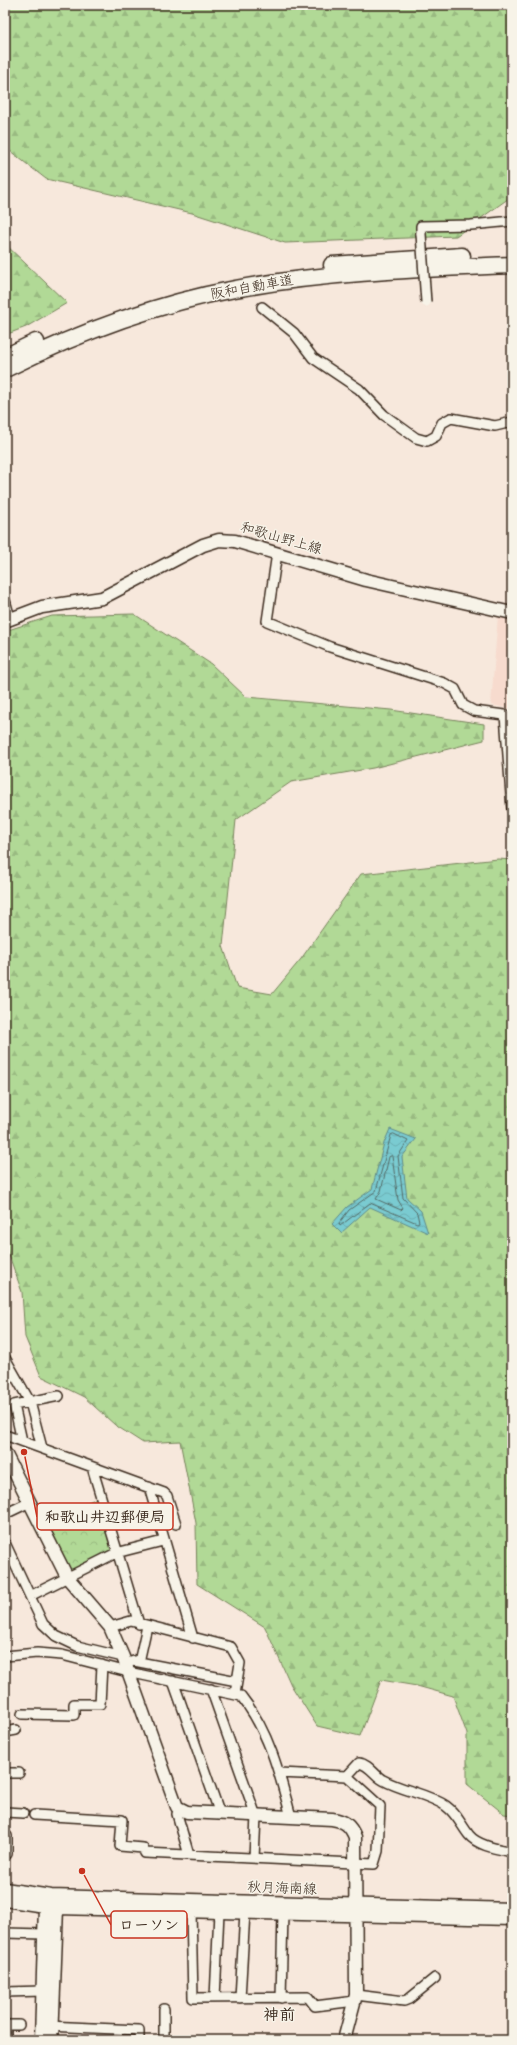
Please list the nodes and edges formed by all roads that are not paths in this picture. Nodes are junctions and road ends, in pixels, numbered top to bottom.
1 (512, 221) edge
2 (512, 254) edge
3 (512, 265) edge
4 (426, 302) dead end
5 (262, 307) dead end
6 (5, 357) edge
7 (5, 369) edge
8 (512, 422) edge
9 (277, 553) junction
10 (5, 600) edge
11 (512, 613) edge
12 (8, 619) edge
13 (508, 716) edge
14 (512, 809) edge
15 (5, 1358) edge
16 (59, 1396) dead end
17 (30, 1402) junction
18 (5, 1435) edge
19 (22, 1441) junction
20 (42, 1448) junction
21 (5, 1454) edge
22 (92, 1467) junction
23 (149, 1487) junction
24 (30, 1502) junction
25 (5, 1514) edge
26 (176, 1524) dead end
27 (164, 1541) junction
28 (5, 1543) edge
29 (116, 1553) junction
30 (68, 1577) junction
31 (30, 1596) junction
32 (143, 1625) junction
33 (110, 1627) junction
34 (194, 1638) junction
35 (5, 1656) edge
36 (140, 1662) junction
37 (125, 1664) junction
38 (102, 1665) junction
39 (173, 1681) junction
40 (237, 1681) junction
41 (211, 1689) junction
42 (235, 1694) junction
43 (22, 1714) dead end
44 (16, 1730) dead end
45 (5, 1732) edge
46 (5, 1773) edge
47 (19, 1773) dead end
48 (279, 1773) junction
49 (346, 1776) junction
50 (180, 1810) junction
51 (5, 1812) edge
52 (23, 1813) dead end
53 (220, 1814) junction
54 (34, 1815) dead end
55 (256, 1816) junction
56 (292, 1817) junction
57 (5, 1836) edge
58 (512, 1852) edge
59 (8, 1854) dead end
60 (189, 1855) junction
61 (254, 1858) junction
62 (355, 1863) junction
63 (5, 1889) edge
64 (5, 1900) edge
65 (48, 1901) junction
66 (57, 1908) junction
67 (512, 1909) edge
68 (191, 1911) junction
69 (355, 1911) junction
70 (219, 1912) junction
71 (245, 1912) junction
72 (283, 1913) junction
73 (512, 1919) edge
74 (5, 1933) edge
75 (44, 1934) junction
76 (435, 1978) dead end
77 (42, 1991) junction
78 (5, 1992) edge
79 (215, 1998) junction
80 (240, 1998) junction
81 (281, 1998) junction
82 (356, 1998) junction
83 (164, 2009) dead end
84 (6, 2025) edge
85 (19, 2025) dead end
86 (47, 2026) junction
87 (6, 2040) edge
88 (41, 2040) edge
89 (52, 2040) edge
90 (138, 2040) edge
91 (164, 2040) edge
92 (344, 2040) edge

1 - 4 street, bridge
2 - 6 highway, 阪和自動車道
3 - 7 highway, 阪和自動車道
5 - 8 street
9 - 11 main road, 和歌山野上線
9 - 12 main road, 和歌山野上線
9 - 13 street
10 - 12 street
13 - 14 street
15 - 17 street
16 - 17 street
17 - 19 street
17 - 20 street
18 - 19 street
19 - 20 street
20 - 22 street
21 - 24 main road
22 - 23 street
22 - 29 street
23 - 26 street
23 - 27 street
24 - 25 street
24 - 30 main road
27 - 29 street
27 - 34 street
28 - 31 street
29 - 30 street
29 - 32 street
30 - 31 street
30 - 33 main road
31 - 37 street
32 - 33 street
32 - 34 street
32 - 36 street
33 - 37 main road
34 - 40 street
35 - 38 street
36 - 37 street
36 - 40 street
37 - 38 street
37 - 39 street
37 - 50 main road
38 - 43 street
39 - 41 street
39 - 53 street
40 - 42 street
41 - 42 street
41 - 55 street
42 - 48 street
44 - 45 street
46 - 47 street
48 - 49 street
48 - 56 street
49 - 58 street
49 - 62 street
50 - 53 main road
50 - 60 street
51 - 52 street
53 - 55 main road
54 - 60 street
55 - 56 main road
55 - 61 street
56 - 62 main road
57 - 59 street
60 - 61 street
61 - 62 street
62 - 69 main road
63 - 65 main road
64 - 65 main road
65 - 66 main road
65 - 69 main road, 秋月海南線
65 - 75 main road
66 - 68 main road, 秋月海南線
66 - 86 main road
67 - 69 main road, 秋月海南線
68 - 70 main road, 秋月海南線
68 - 79 street
69 - 72 main road, 秋月海南線
69 - 73 main road, 秋月海南線
69 - 82 main road
70 - 71 main road, 秋月海南線
70 - 79 street
71 - 72 main road, 秋月海南線
71 - 80 street
72 - 81 street
74 - 75 street
75 - 77 main road
76 - 82 street
77 - 78 street
77 - 86 main road
79 - 80 street
80 - 81 street
81 - 82 street
82 - 92 main road
83 - 91 street
84 - 85 street
84 - 87 street
86 - 88 main road
86 - 89 main road
86 - 90 street

